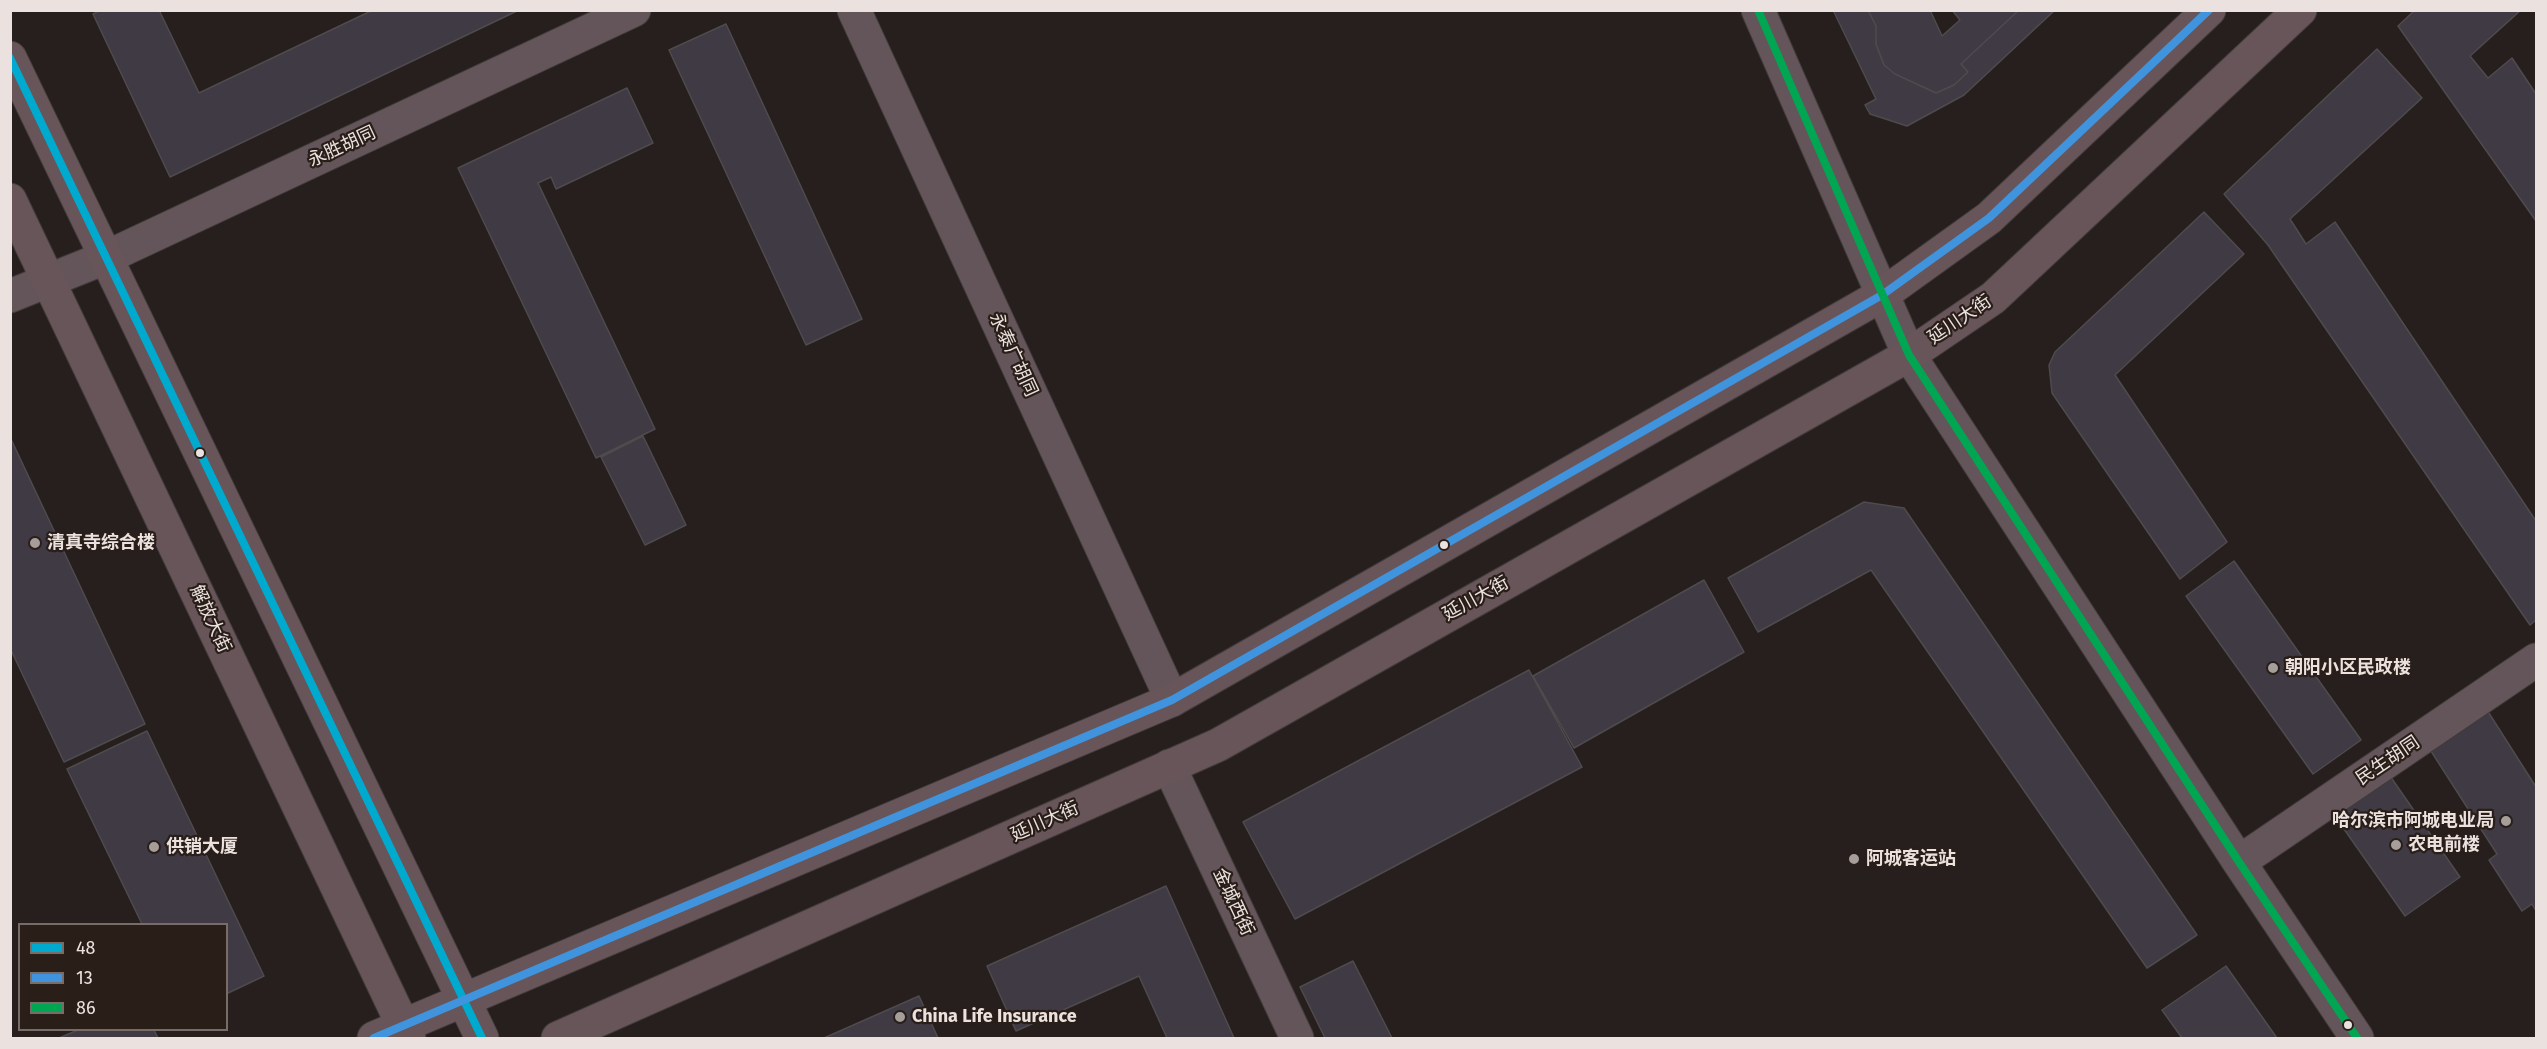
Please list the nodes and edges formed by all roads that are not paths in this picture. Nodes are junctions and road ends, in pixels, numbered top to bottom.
1 (634, 10) edge
2 (854, 10) edge
3 (1758, 10) edge
4 (2209, 10) edge
5 (2300, 10) edge
6 (10, 58) edge
7 (10, 200) edge
8 (107, 257) junction
9 (50, 282) junction
10 (1882, 295) junction
11 (10, 296) edge
12 (1909, 355) junction
13 (2536, 660) edge
14 (1172, 700) junction
15 (1169, 766) junction
16 (2239, 862) junction
17 (463, 1000) junction
18 (396, 1034) edge
19 (482, 1038) edge
20 (558, 1038) edge
21 (1297, 1038) edge
22 (2357, 1038) edge

1 - 8 street, 永胜胡同
2 - 14 street, 永泰广胡同
3 - 10 street
4 - 10 main road
5 - 12 main road, 延川大街
6 - 8 main road
7 - 9 main road, 解放大街
8 - 9 street, 永胜胡同
8 - 17 main road
9 - 11 street, 永胜胡同
9 - 18 main road, 解放大街
10 - 12 street
10 - 14 main road
12 - 15 main road, 延川大街
12 - 16 street
13 - 16 street, 民生胡同
14 - 17 main road
15 - 20 main road, 延川大街
15 - 21 street, 金城西街
16 - 22 street
17 - 18 main road
17 - 19 main road

